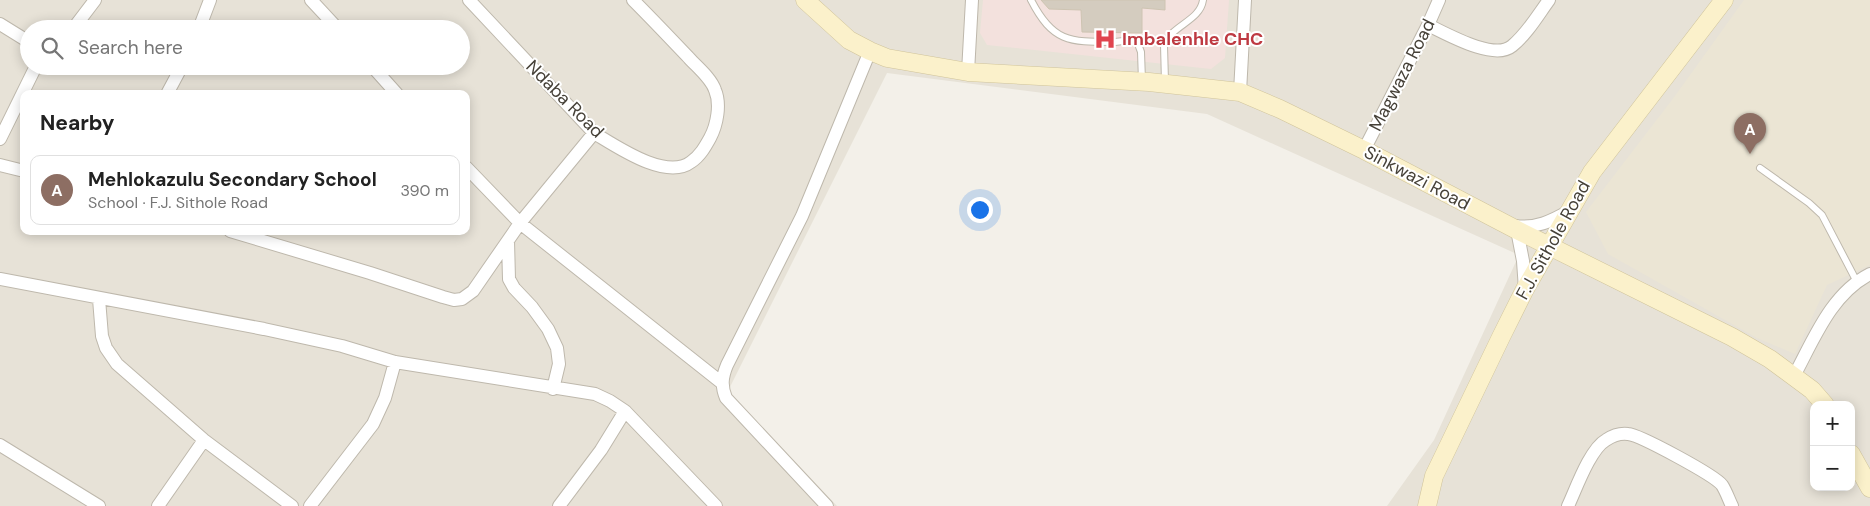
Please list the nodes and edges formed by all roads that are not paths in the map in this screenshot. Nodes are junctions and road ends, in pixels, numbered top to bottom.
1 (95, 0) edge
2 (210, 0) edge
3 (311, 0) edge
4 (469, 0) edge
5 (633, 0) edge
6 (805, 0) edge
7 (972, 0) edge
8 (1031, 0) edge
9 (1203, 0) edge
10 (1245, 0) edge
11 (1439, 0) edge
12 (1549, 0) edge
13 (1724, 0) edge
14 (80, 20) edge
15 (202, 20) edge
16 (330, 20) edge
17 (0, 24) edge
18 (1428, 26) junction
19 (20, 36) edge
20 (870, 51) junction
21 (968, 72) junction
22 (32, 75) edge
23 (177, 75) edge
24 (380, 75) edge
25 (1142, 82) junction
26 (1165, 84) junction
27 (24, 90) edge
28 (169, 90) edge
29 (394, 90) edge
30 (1240, 92) junction
31 (20, 98) edge
32 (594, 133) junction
33 (0, 139) edge
34 (1364, 150) junction
35 (0, 165) edge
36 (1760, 168) dead end
37 (20, 170) edge
38 (470, 171) edge
39 (1569, 212) junction
40 (520, 223) junction
41 (1512, 228) junction
42 (243, 235) edge
43 (508, 241) junction
44 (1549, 246) junction
45 (1870, 274) edge
46 (0, 279) edge
47 (1856, 282) junction
48 (1525, 289) junction
49 (99, 299) junction
50 (394, 362) junction
51 (1794, 376) junction
52 (722, 383) junction
53 (553, 388) junction
54 (1822, 401) edge
55 (625, 411) junction
56 (204, 440) junction
57 (0, 445) edge
58 (1855, 461) edge
59 (1870, 488) edge
60 (99, 506) edge
61 (158, 506) edge
62 (292, 506) edge
63 (310, 506) edge
64 (558, 506) edge
65 (716, 506) edge
66 (827, 506) edge
67 (1427, 506) edge
68 (1568, 506) edge
69 (1732, 506) edge

1 - 14 street
2 - 15 street
3 - 16 street
4 - 32 street, Ndaba Road
5 - 32 street, Ndaba Road
6 - 20 street, Sinkwazi Road
7 - 21 street
8 - 25 lane
9 - 26 lane
10 - 30 street
11 - 18 street, Magwaza Road
12 - 18 street
13 - 39 street, F.J. Sithole Road
17 - 19 street
18 - 34 street, Magwaza Road
20 - 21 street, Sinkwazi Road
20 - 52 street
21 - 25 street, Sinkwazi Road
22 - 27 street
23 - 28 street
24 - 29 street
25 - 26 street, Sinkwazi Road
26 - 30 street, Sinkwazi Road
30 - 34 street, Sinkwazi Road
31 - 33 street
32 - 40 street
34 - 41 street, Sinkwazi Road
35 - 37 street
36 - 47 lane
38 - 40 street
39 - 41 street
39 - 44 street, F.J. Sithole Road
40 - 43 street
40 - 52 street
41 - 44 street, Sinkwazi Road
41 - 48 street
42 - 43 street
43 - 53 street
44 - 48 street, F.J. Sithole Road
44 - 51 street, Sinkwazi Road
45 - 47 street
46 - 49 street
47 - 51 street
48 - 67 street, F.J. Sithole Road
49 - 50 street
49 - 56 street
50 - 53 street
50 - 63 street
51 - 54 street, Sinkwazi Road
52 - 66 street
53 - 55 street
55 - 64 street
55 - 65 street
56 - 61 street
56 - 62 street
57 - 60 street
58 - 59 street
68 - 69 street

